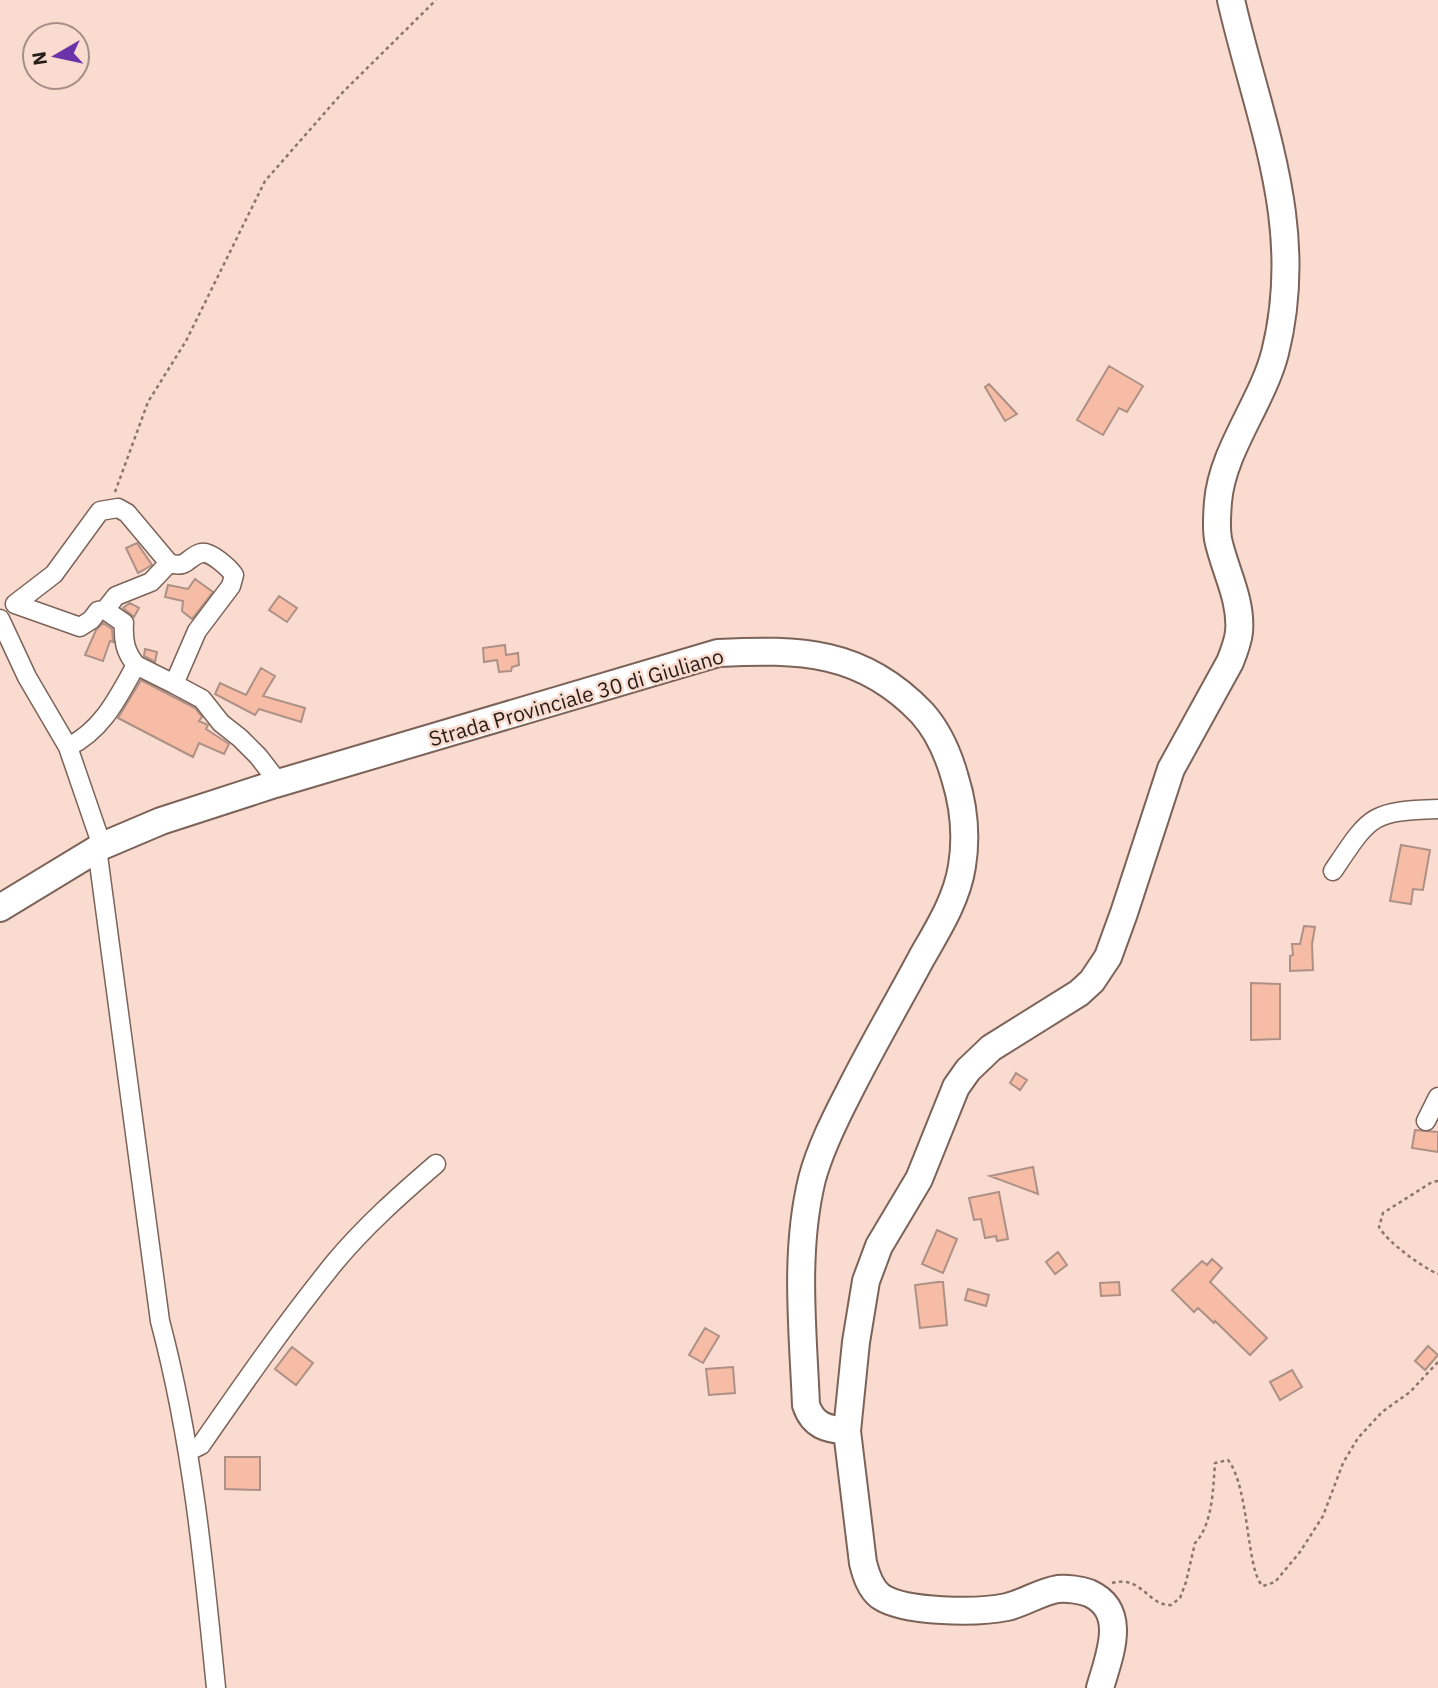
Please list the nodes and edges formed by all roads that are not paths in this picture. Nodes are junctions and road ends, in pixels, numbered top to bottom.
1 (1231, 0) edge
2 (169, 563) junction
3 (105, 610) junction
4 (0, 619) edge
5 (4, 647) edge
6 (136, 665) junction
7 (174, 684) junction
8 (68, 747) junction
9 (275, 784) junction
10 (1438, 809) edge
11 (100, 847) junction
12 (1333, 872) dead end
13 (0, 908) edge
14 (1438, 1097) edge
15 (1426, 1121) dead end
16 (436, 1164) dead end
17 (847, 1431) junction
18 (189, 1451) junction
19 (216, 1688) edge
20 (1100, 1688) edge

1 - 17 main road
2 - 3 street
2 - 3 street
2 - 7 street
3 - 6 street
4 - 5 street
5 - 8 street
6 - 7 street
6 - 8 street
7 - 9 street
8 - 11 street
9 - 11 main road, Strada Provinciale 30 di Giuliano
9 - 17 main road, Strada Provinciale 30 di Giuliano
10 - 12 street
11 - 13 main road, Strada Provinciale 30 di Giuliano
11 - 18 street
14 - 15 street
16 - 18 street
17 - 20 main road
18 - 19 street

